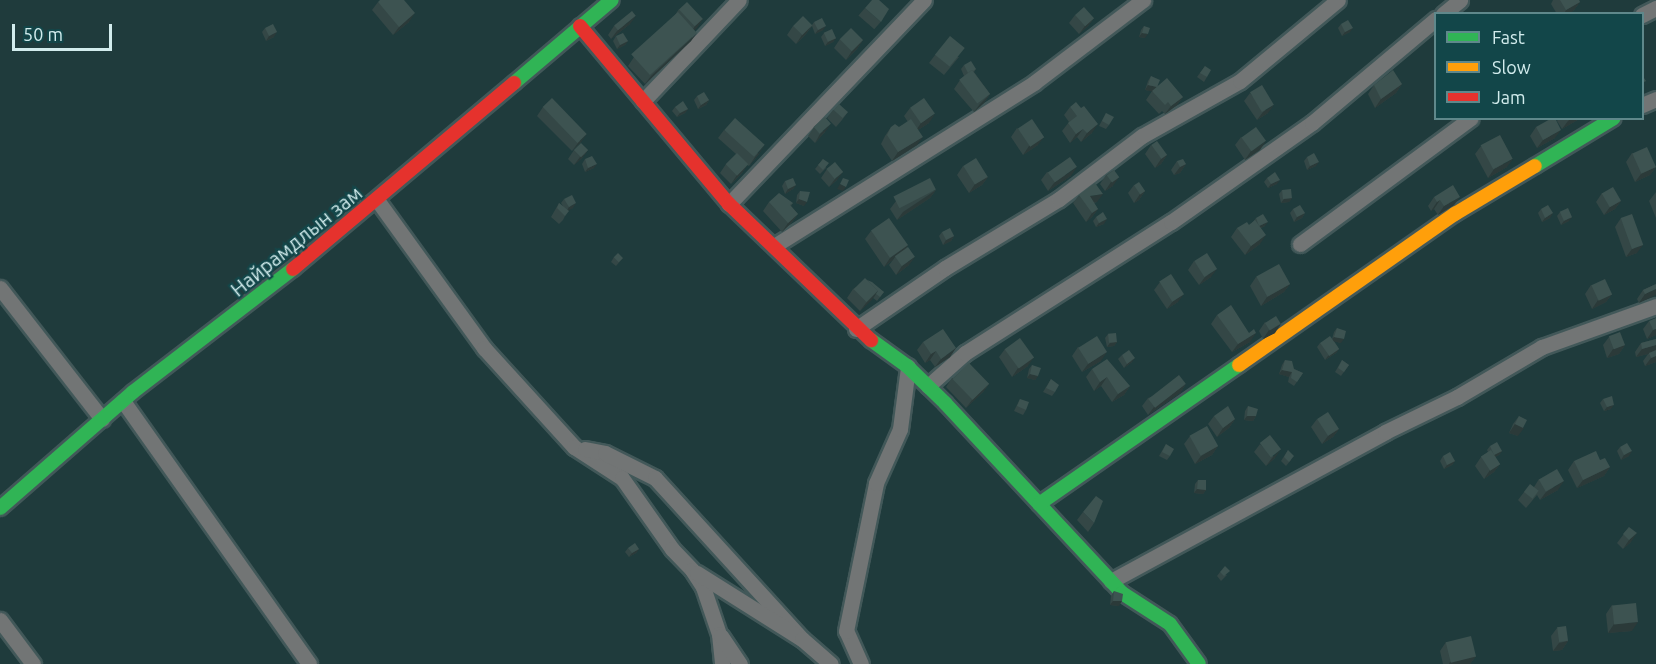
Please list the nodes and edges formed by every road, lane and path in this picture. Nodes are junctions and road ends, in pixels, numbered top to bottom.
1 (612, 0) edge
2 (739, 0) edge
3 (924, 0) edge
4 (1143, 0) edge
5 (1338, 0) edge
6 (1460, 0) edge
7 (1445, 12) edge
8 (1434, 21) edge
9 (580, 26) junction
10 (643, 101) junction
11 (1468, 120) edge
12 (1611, 120) edge
13 (377, 200) junction
14 (729, 204) junction
15 (1300, 244) dead end
16 (774, 246) junction
17 (0, 288) edge
18 (1656, 306) edge
19 (856, 329) junction
20 (908, 367) junction
21 (928, 386) junction
22 (123, 401) junction
23 (102, 419) junction
24 (574, 447) junction
25 (1039, 504) junction
26 (0, 508) edge
27 (692, 570) junction
28 (1111, 581) junction
29 (0, 620) edge
30 (719, 634) junction
31 (802, 639) junction
32 (33, 664) edge
33 (309, 664) edge
34 (722, 664) edge
35 (740, 664) edge
36 (831, 664) edge
37 (861, 664) edge
38 (1199, 664) edge

1 - 9 street, Найрамдлын зам
2 - 10 street
3 - 14 street
4 - 16 street
5 - 19 street
6 - 7 street
8 - 21 street
9 - 10 street
9 - 13 street, Найрамдлын зам
10 - 14 street
11 - 15 street
12 - 25 street
13 - 22 street, Найрамдлын зам
13 - 24 street
14 - 16 street
16 - 19 street
17 - 23 street
18 - 28 street
19 - 20 street
20 - 21 street
20 - 37 street
21 - 25 street
22 - 23 street, Найрамдлын зам
22 - 33 street
23 - 26 street, Найрамдлын зам
24 - 27 street
24 - 31 street
25 - 28 street
27 - 30 street
27 - 31 street
28 - 38 street
29 - 32 street
30 - 34 street
30 - 35 street
31 - 36 street

